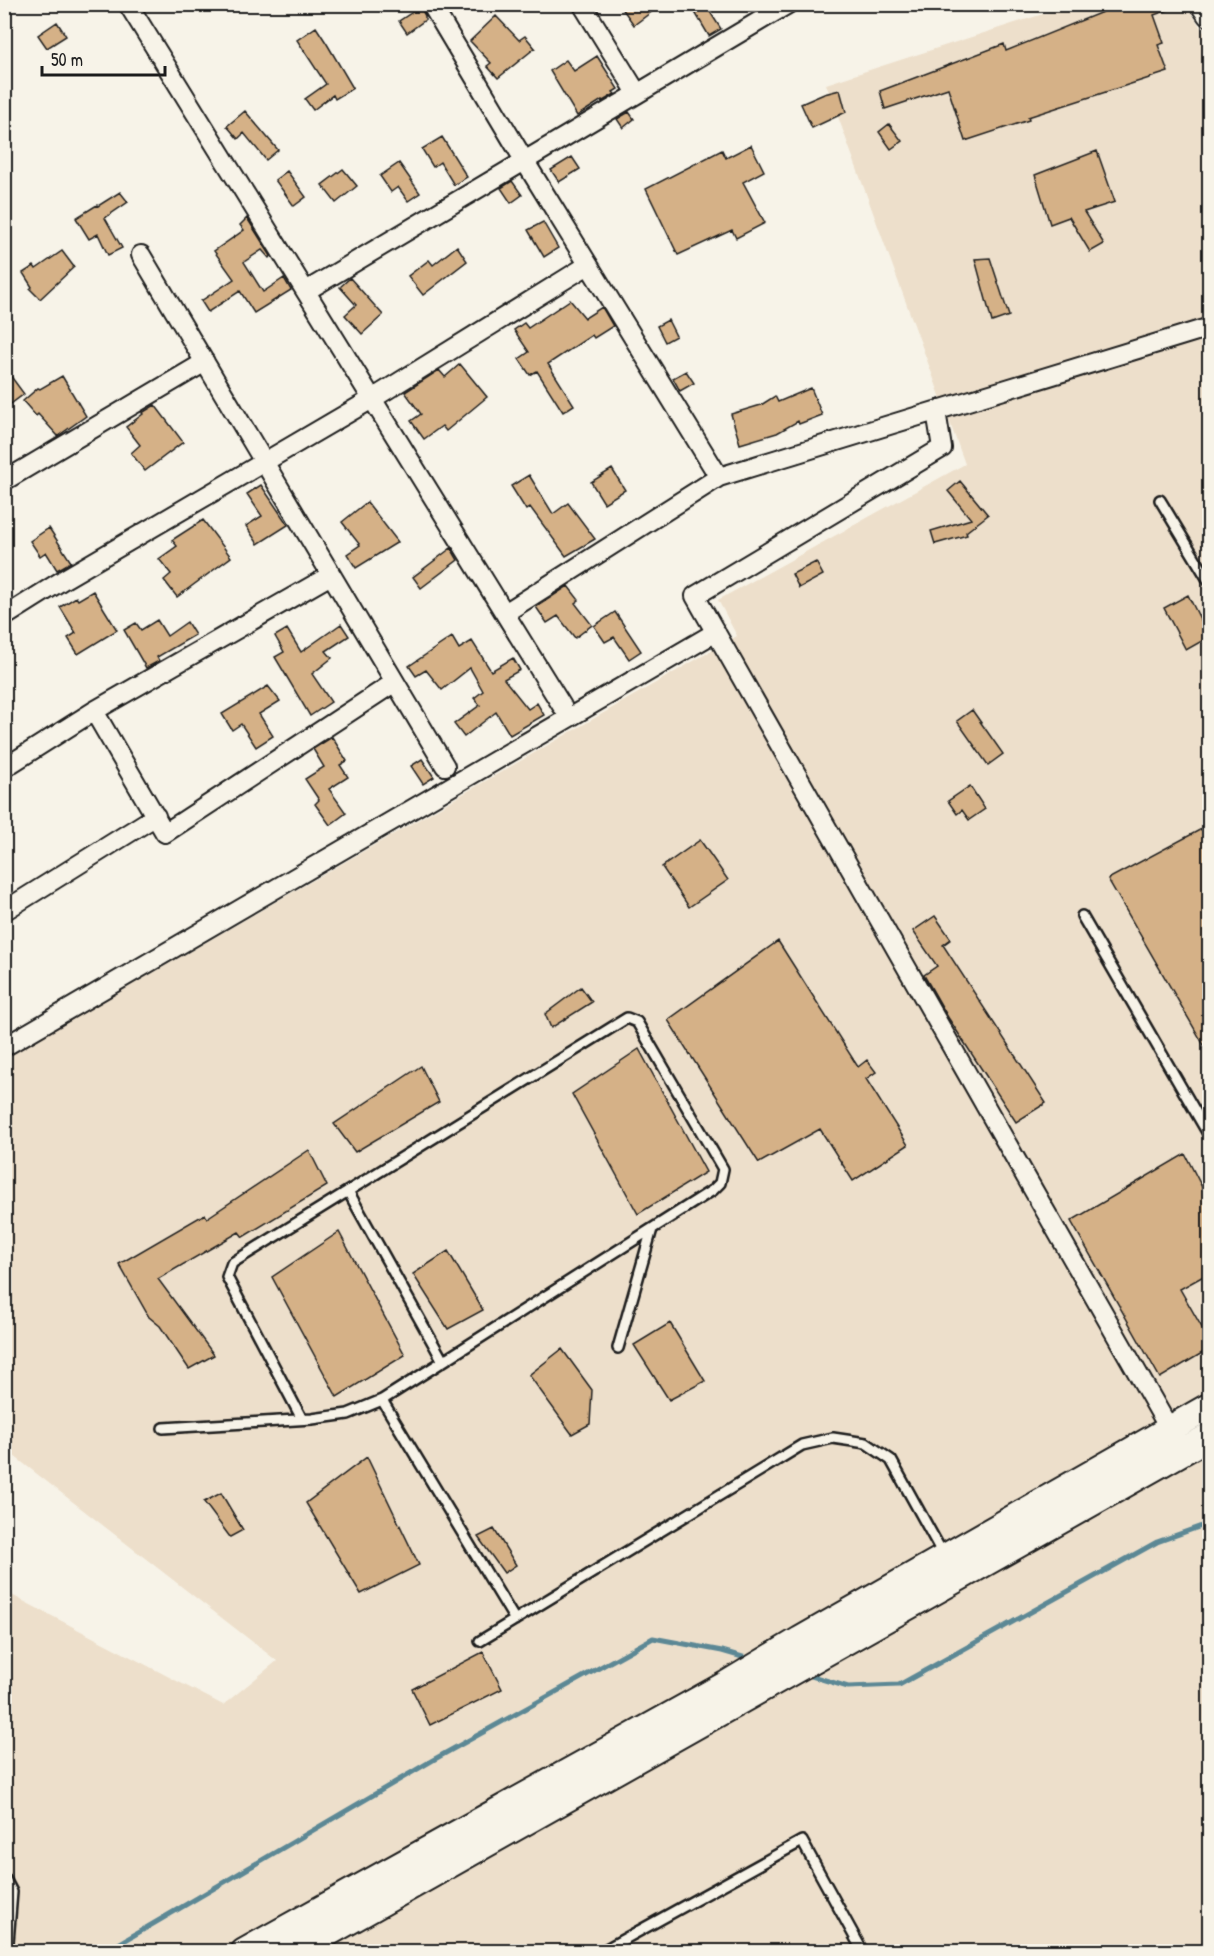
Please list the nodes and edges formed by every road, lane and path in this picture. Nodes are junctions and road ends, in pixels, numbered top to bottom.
1 (128, 4) edge
2 (431, 4) edge
3 (582, 4) edge
4 (788, 4) edge
5 (1204, 4) edge
6 (1209, 13) edge
7 (638, 93) junction
8 (524, 160) junction
9 (141, 255) dead end
10 (588, 265) junction
11 (306, 291) junction
12 (1209, 327) edge
13 (205, 362) junction
14 (372, 399) junction
15 (936, 411) junction
16 (264, 462) junction
17 (719, 477) junction
18 (4, 481) edge
19 (1160, 500) dead end
20 (332, 575) junction
21 (1209, 583) edge
22 (505, 613) junction
23 (4, 617) edge
24 (716, 632) junction
25 (395, 682) junction
26 (562, 706) dead end
27 (94, 711) junction
28 (445, 766) dead end
29 (4, 768) edge
30 (156, 816) junction
31 (4, 910) edge
32 (1082, 916) dead end
33 (4, 1047) edge
34 (1209, 1137) edge
35 (348, 1191) junction
36 (652, 1229) junction
37 (618, 1348) dead end
38 (443, 1361) junction
39 (382, 1400) junction
40 (1209, 1406) edge
41 (302, 1419) junction
42 (163, 1428) dead end
43 (1170, 1430) junction
44 (1209, 1436) edge
45 (951, 1568) junction
46 (515, 1620) junction
47 (480, 1641) dead end
48 (4, 1877) edge
49 (4, 1949) edge
50 (244, 1952) edge
51 (294, 1952) edge
52 (601, 1952) edge
53 (864, 1952) edge

1 - 11 street
2 - 8 street
3 - 7 street
4 - 7 street
5 - 6 main road
7 - 8 street
8 - 10 street
8 - 11 street
9 - 13 street
10 - 14 street
10 - 17 street
11 - 14 street
12 - 15 street
13 - 16 street
13 - 18 street
14 - 16 street
14 - 22 street
15 - 17 street
15 - 24 street
16 - 20 street
16 - 23 street
17 - 22 street
19 - 21 lane
20 - 25 street
20 - 27 street
22 - 26 street
24 - 33 street
24 - 43 street
25 - 28 street
25 - 30 street
27 - 29 street
27 - 30 street
30 - 31 street
32 - 34 lane
35 - 36 lane
35 - 38 lane
35 - 41 lane
36 - 37 lane
36 - 38 lane
38 - 39 lane
39 - 41 lane
39 - 46 lane
40 - 43 main road
41 - 42 lane
43 - 45 main road
44 - 45 main road
45 - 46 lane
45 - 50 main road
45 - 51 main road
46 - 47 lane
48 - 49 lane
52 - 53 lane

